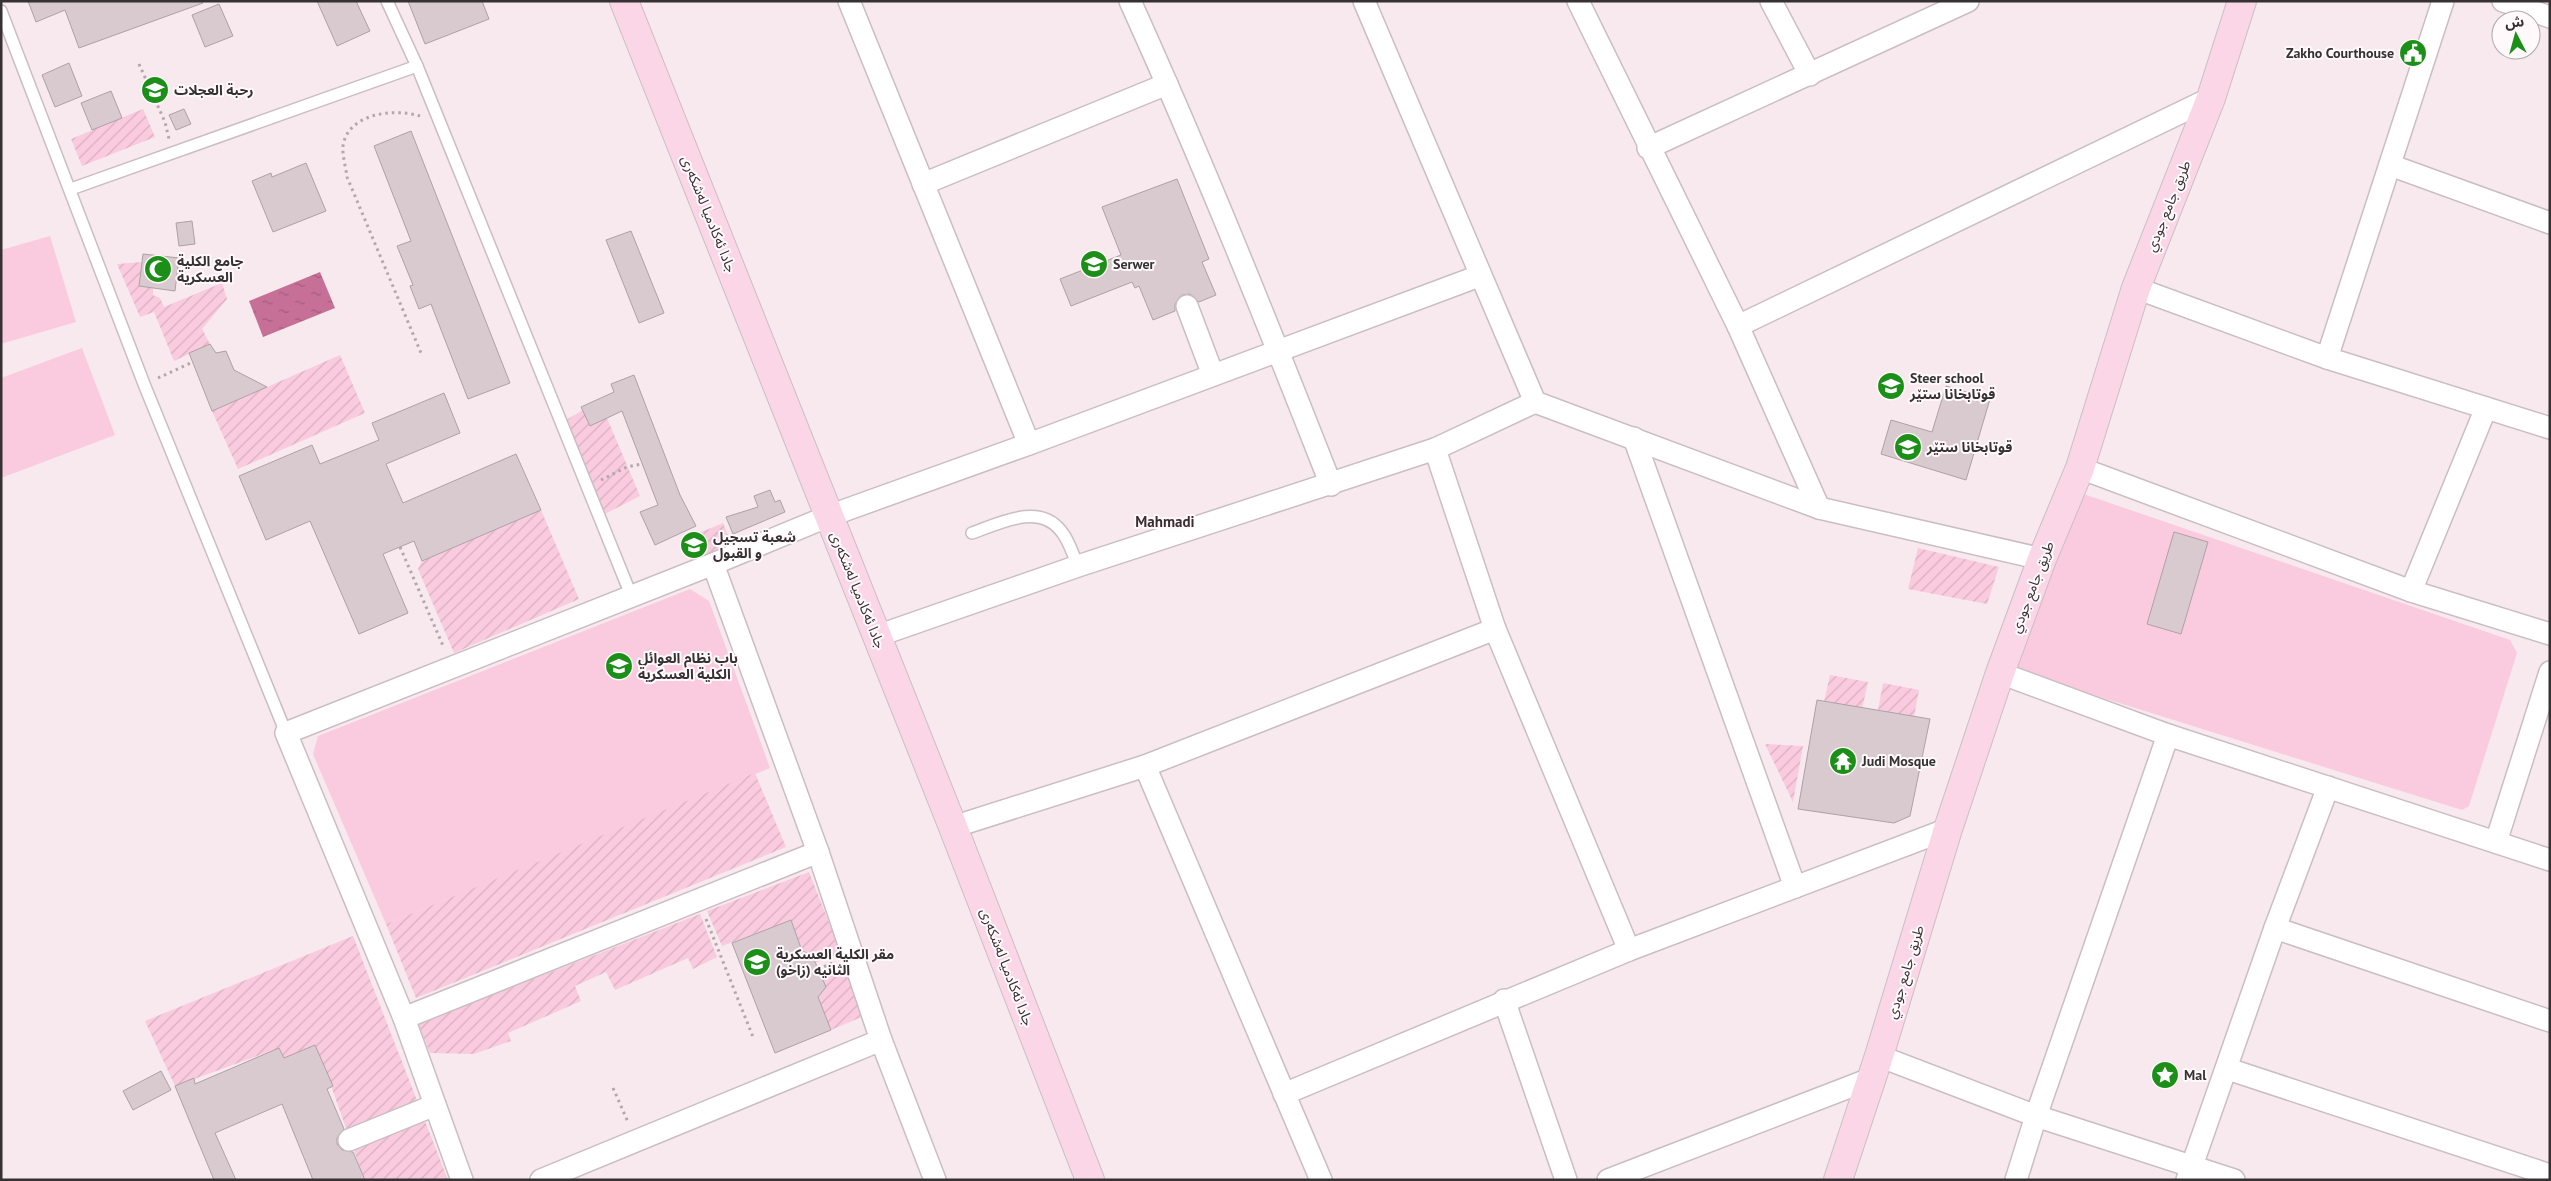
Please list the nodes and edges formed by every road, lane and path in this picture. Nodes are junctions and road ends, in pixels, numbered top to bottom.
1 (387, 1) edge
2 (624, 1) edge
3 (849, 1) edge
4 (1130, 1) edge
5 (1364, 1) edge
6 (1578, 1) edge
7 (1771, 1) edge
8 (1968, 1) edge
9 (2242, 1) edge
10 (2443, 1) edge
11 (2503, 1) edge
12 (1, 11) edge
13 (2550, 17) edge
14 (139, 64) dead end
15 (417, 66) junction
16 (1810, 74) junction
17 (1167, 84) junction
18 (2211, 98) junction
19 (440, 122) junction
20 (1648, 148) junction
21 (152, 160) junction
22 (2390, 165) junction
23 (923, 184) junction
24 (71, 189) junction
25 (2550, 223) edge
26 (1479, 276) junction
27 (2136, 288) junction
28 (1187, 306) dead end
29 (1738, 326) junction
30 (1278, 351) junction
31 (421, 353) dead end
32 (2327, 358) junction
33 (193, 362) dead end
34 (1213, 375) junction
35 (144, 384) junction
36 (1535, 402) junction
37 (2486, 408) junction
38 (2550, 428) edge
39 (1634, 438) junction
40 (1029, 444) junction
41 (1435, 449) junction
42 (642, 464) dead end
43 (2080, 468) junction
44 (1331, 485) junction
45 (587, 487) junction
46 (1819, 508) junction
47 (829, 516) junction
48 (972, 532) dead end
49 (400, 547) dead end
50 (2042, 559) junction
51 (713, 564) junction
52 (1078, 566) junction
53 (2411, 591) junction
54 (631, 595) junction
55 (1496, 629) junction
56 (2550, 634) edge
57 (877, 636) junction
58 (453, 666) junction
59 (2550, 672) edge
60 (2000, 673) junction
61 (286, 734) junction
62 (2168, 735) junction
63 (1145, 766) junction
64 (2328, 788) junction
65 (952, 827) junction
66 (1948, 829) junction
67 (2496, 842) junction
68 (818, 852) junction
69 (2550, 860) edge
70 (1795, 887) junction
71 (698, 900) junction
72 (2275, 928) junction
73 (1629, 950) junction
74 (1504, 1000) junction
75 (404, 1018) junction
76 (2550, 1021) edge
77 (753, 1037) dead end
78 (881, 1040) junction
79 (1875, 1067) junction
80 (2228, 1069) junction
81 (613, 1088) dead end
82 (1284, 1094) junction
83 (435, 1105) junction
84 (2036, 1116) junction
85 (349, 1140) dead end
86 (637, 1140) junction
87 (2190, 1173) edge
88 (2550, 1175) edge
89 (462, 1180) edge
90 (541, 1180) edge
91 (935, 1180) edge
92 (1090, 1180) edge
93 (1321, 1180) edge
94 (1566, 1180) edge
95 (1608, 1180) edge
96 (1838, 1180) edge
97 (2016, 1180) edge
98 (2234, 1180) edge

1 - 15 lane
2 - 47 main road, جادا ئه‌كادميا له‌شكه‌رى
3 - 23 street
4 - 17 street
5 - 26 street
6 - 20 street
7 - 16 street
8 - 16 street
9 - 18 main road, طريق جامع جودي
10 - 22 street
11 - 13 street
12 - 24 lane
14 - 21 path
15 - 19 lane
15 - 21 lane
16 - 20 street
17 - 23 street
17 - 30 street
18 - 27 main road, طريق جامع جودي
18 - 29 street
19 - 31 path
19 - 45 lane
20 - 29 street
21 - 24 lane
22 - 25 street
22 - 32 street
23 - 40 street
24 - 35 lane
26 - 30 street
26 - 36 street
27 - 32 street
27 - 43 main road, طريق جامع جودي
28 - 34 street
29 - 46 street
30 - 34 street
30 - 44 street
32 - 37 street
33 - 35 path
34 - 40 street
35 - 61 lane
36 - 39 street
36 - 41 street
37 - 38 street
37 - 53 street
39 - 46 street
39 - 70 street
40 - 47 street
41 - 44 street
41 - 55 street
42 - 45 path
43 - 50 main road, طريق جامع جودي
43 - 53 street
44 - 52 street
45 - 54 lane
46 - 50 street
47 - 51 street
47 - 57 main road, جادا ئه‌كادميا له‌شكه‌رى
48 - 52 lane
49 - 58 path
50 - 60 main road, طريق جامع جودي
51 - 54 street
51 - 68 street
52 - 57 street
53 - 56 street
54 - 58 street
55 - 63 street
55 - 73 street
57 - 65 main road, جادا ئه‌كادميا له‌شكه‌رى
58 - 61 street
59 - 67 street
60 - 62 street
60 - 66 main road, طريق جامع جودي
61 - 75 street
62 - 64 street
62 - 84 street
63 - 65 street
63 - 82 street
64 - 67 street
64 - 72 street
65 - 92 main road, جادا ئه‌كادميا له‌شكه‌رى
66 - 70 street
66 - 79 main road, طريق جامع جودي
67 - 69 street
68 - 71 street
68 - 78 street
70 - 73 street
71 - 75 street
71 - 77 path
72 - 76 street
72 - 80 street
73 - 74 street
74 - 82 street
74 - 94 street
75 - 83 street
78 - 86 street
78 - 91 street
79 - 84 street
79 - 95 street
79 - 96 main road, طريق جامع جودي
80 - 87 street
80 - 88 street
81 - 86 path
82 - 93 street
83 - 85 street
83 - 89 street
84 - 87 street
84 - 97 street
86 - 90 street
87 - 98 street

